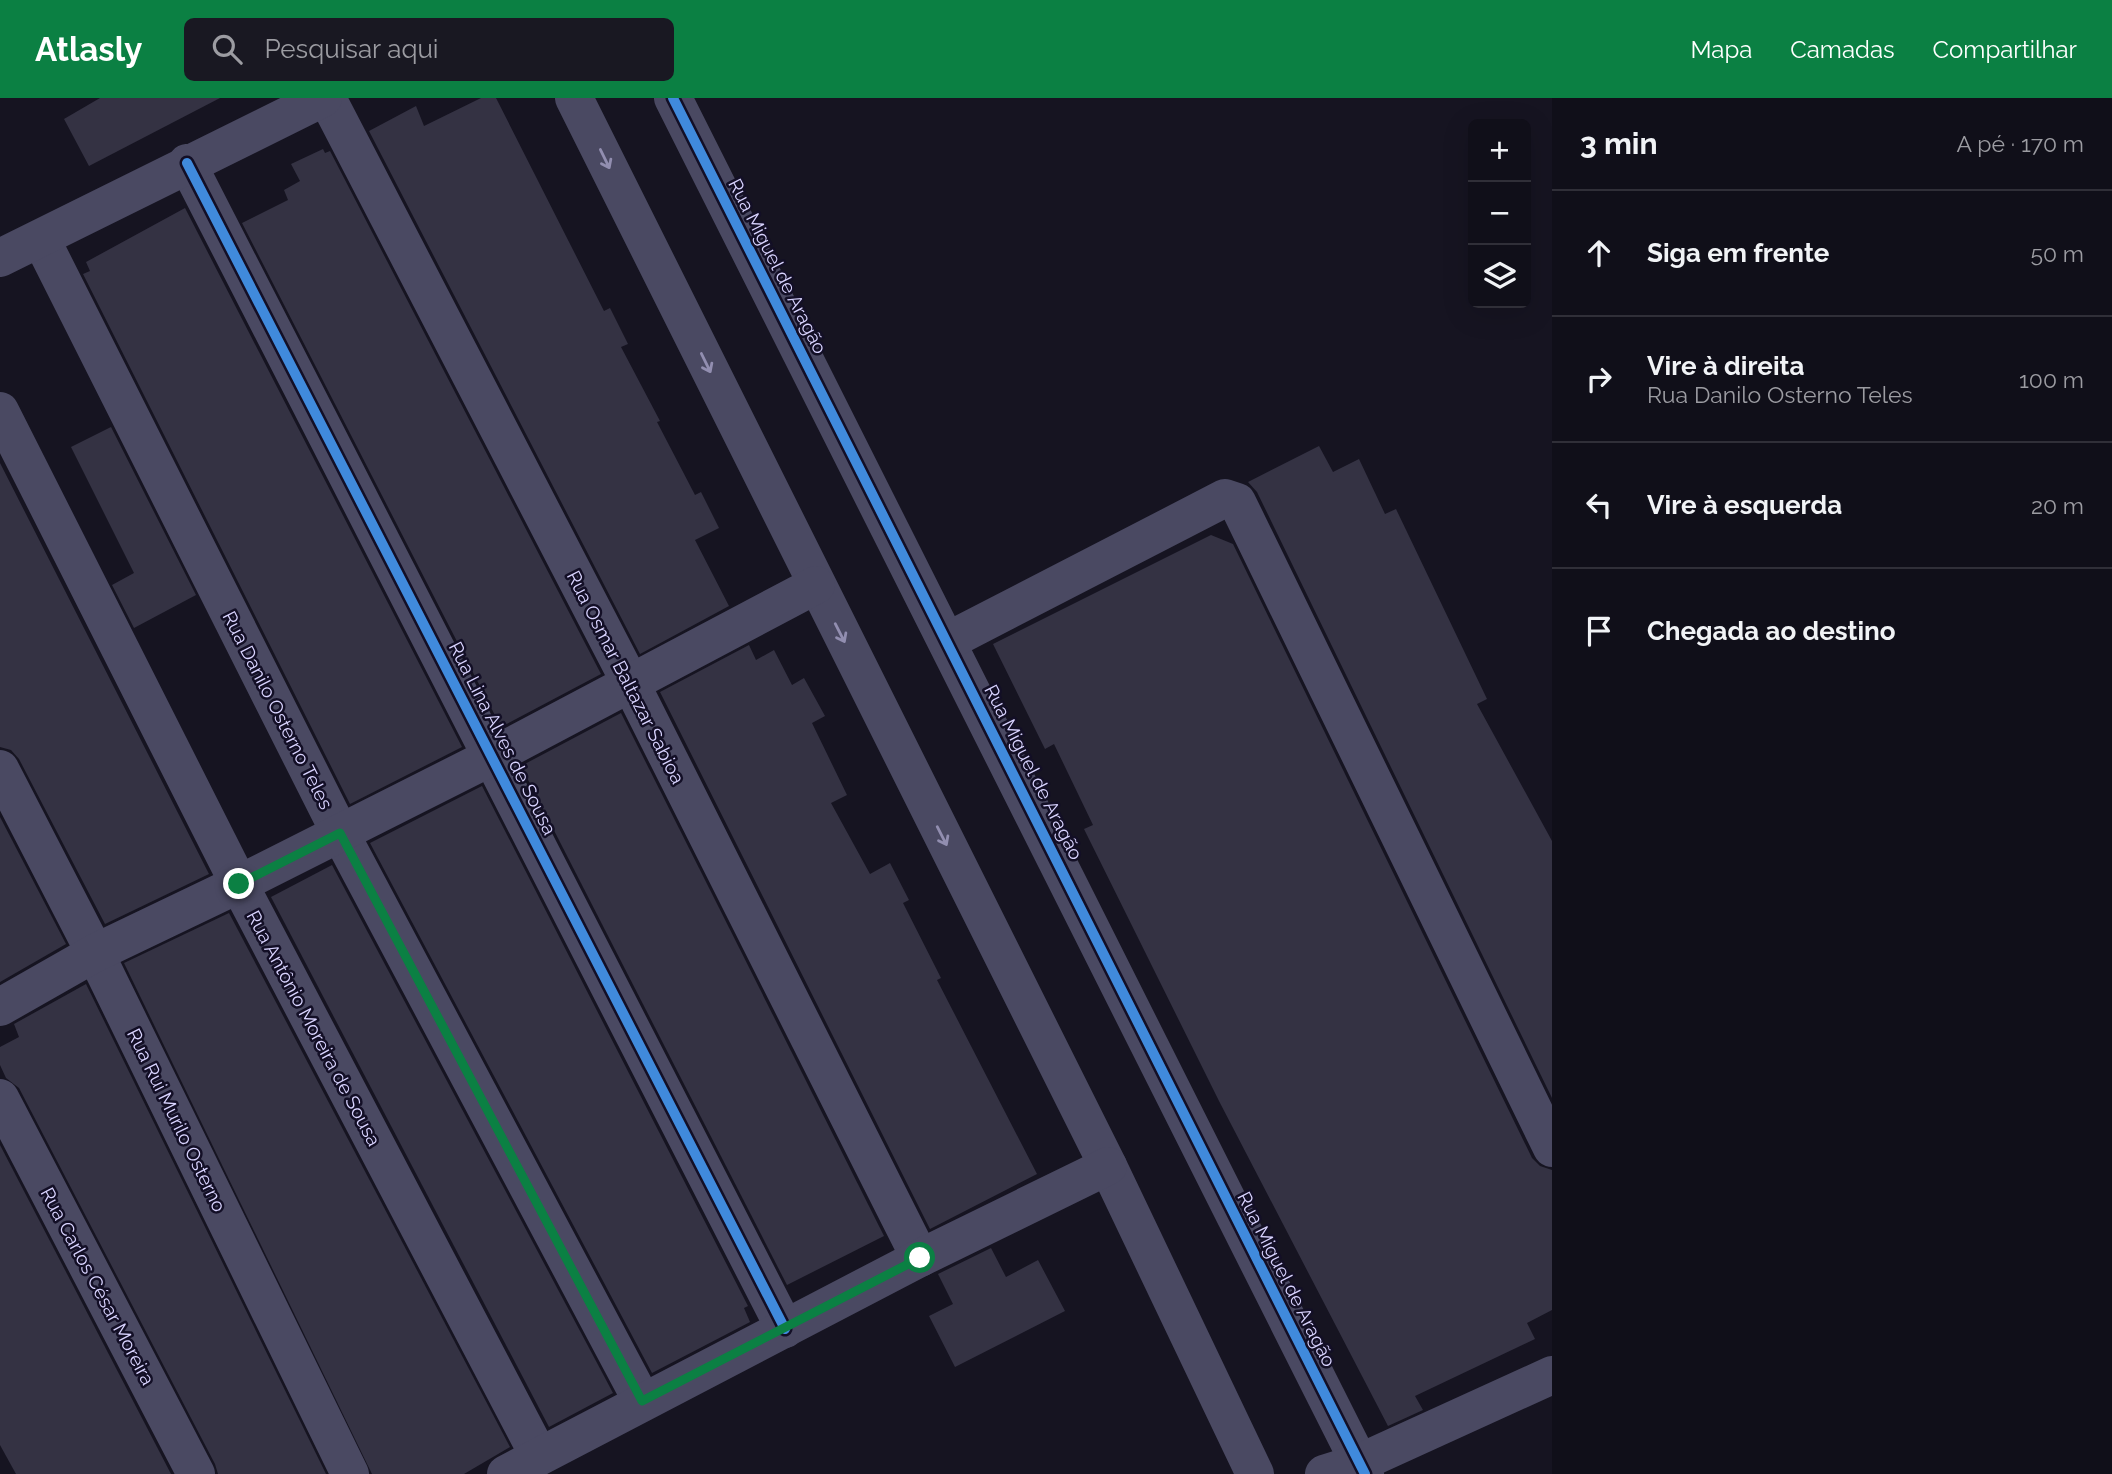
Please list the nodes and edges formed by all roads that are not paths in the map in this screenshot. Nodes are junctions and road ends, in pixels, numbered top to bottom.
1 (325, 98) edge
2 (574, 98) edge
3 (673, 98) edge
4 (187, 163) junction
5 (41, 239) junction
6 (0, 258) edge
7 (0, 411) edge
8 (816, 584) junction
9 (948, 640) junction
10 (631, 684) junction
11 (492, 756) junction
12 (0, 769) edge
13 (340, 833) junction
14 (239, 884) junction
15 (95, 953) junction
16 (0, 1007) edge
17 (0, 1098) edge
18 (1552, 1148) edge
19 (1108, 1166) junction
20 (920, 1258) junction
21 (785, 1329) junction
22 (1552, 1375) edge
23 (642, 1401) junction
24 (539, 1456) junction
25 (1350, 1470) edge
26 (196, 1474) edge
27 (350, 1474) edge
28 (506, 1474) edge
29 (1255, 1474) edge

1 - 4 street
1 - 10 street, Rua Osmar Baltazar Sabioa
2 -> 8 street
3 - 9 street, Rua Miguel de Aragão
4 - 5 street
4 - 11 street, Rua Lina Alves de Sousa
5 - 6 street
5 - 13 street, Rua Danilo Osterno Teles
7 - 14 street, Rua Antônio Moreira de Sousa
8 - 10 street
8 -> 19 street
9 - 18 street
9 - 25 street, Rua Miguel de Aragão
10 - 11 street
10 - 20 street, Rua Osmar Baltazar Sabioa
11 - 13 street
11 - 21 street, Rua Lina Alves de Sousa
12 - 15 street, Rua Rui Murilo Osterno
13 - 14 street
13 - 23 street, Rua Danilo Osterno Teles
14 - 15 street
14 - 24 street, Rua Antônio Moreira de Sousa
15 - 16 street
15 - 27 street, Rua Rui Murilo Osterno
17 - 26 street, Rua Carlos César Moreira
19 - 20 street
19 - 29 street
20 - 21 street
21 - 23 street
22 - 25 street
23 - 24 street
24 - 28 street

